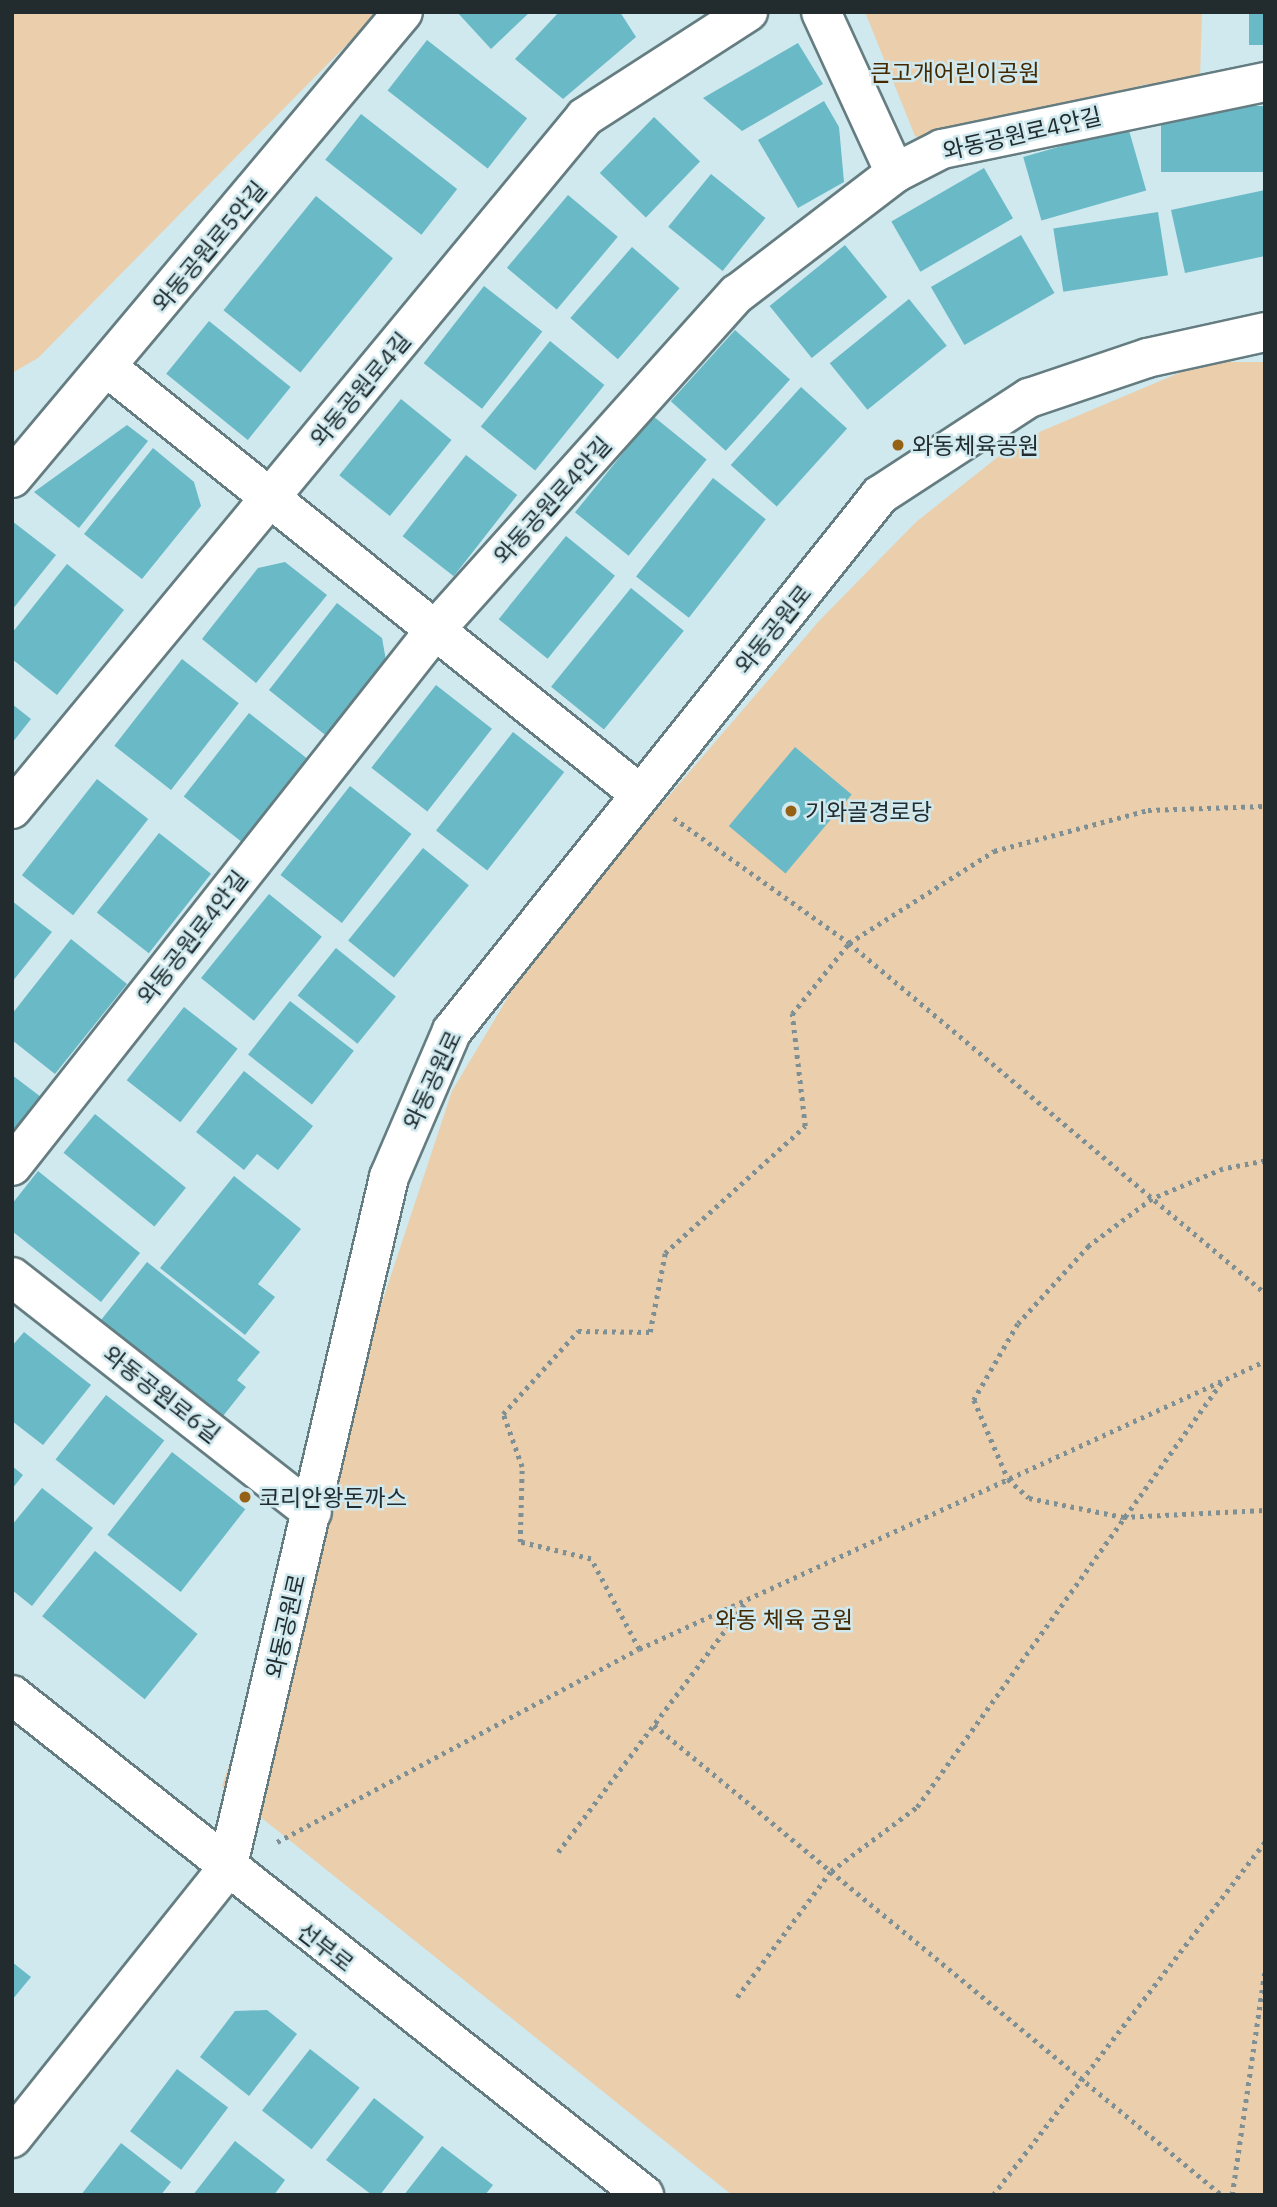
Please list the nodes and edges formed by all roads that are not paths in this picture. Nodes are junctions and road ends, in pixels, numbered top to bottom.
1 (403, 12) edge
2 (748, 12) edge
3 (821, 12) edge
4 (1265, 82) edge
5 (895, 173) junction
6 (1265, 332) edge
7 (108, 368) junction
8 (12, 478) edge
9 (270, 497) junction
10 (435, 629) junction
11 (640, 794) junction
12 (12, 809) edge
13 (12, 1166) edge
14 (12, 1276) edge
15 (312, 1512) junction
16 (12, 1695) edge
17 (227, 1869) junction
18 (12, 2138) edge
19 (644, 2195) edge

1 - 7 street, 와동공원로5안길
2 - 9 street, 와동공원로4길
3 - 5 street
4 - 5 street, 와동공원로4안길
5 - 10 street, 와동공원로4안길
6 - 11 street, 와동공원로
7 - 8 street, 와동공원로5안길
7 - 9 street
9 - 10 street
9 - 12 street, 와동공원로4길
10 - 11 street
10 - 13 street, 와동공원로4안길
11 - 15 street, 와동공원로
14 - 15 street, 와동공원로6길
15 - 17 street, 와동공원로
16 - 17 street, 선부로
17 - 18 street, 와동공원로
17 - 19 street, 선부로

